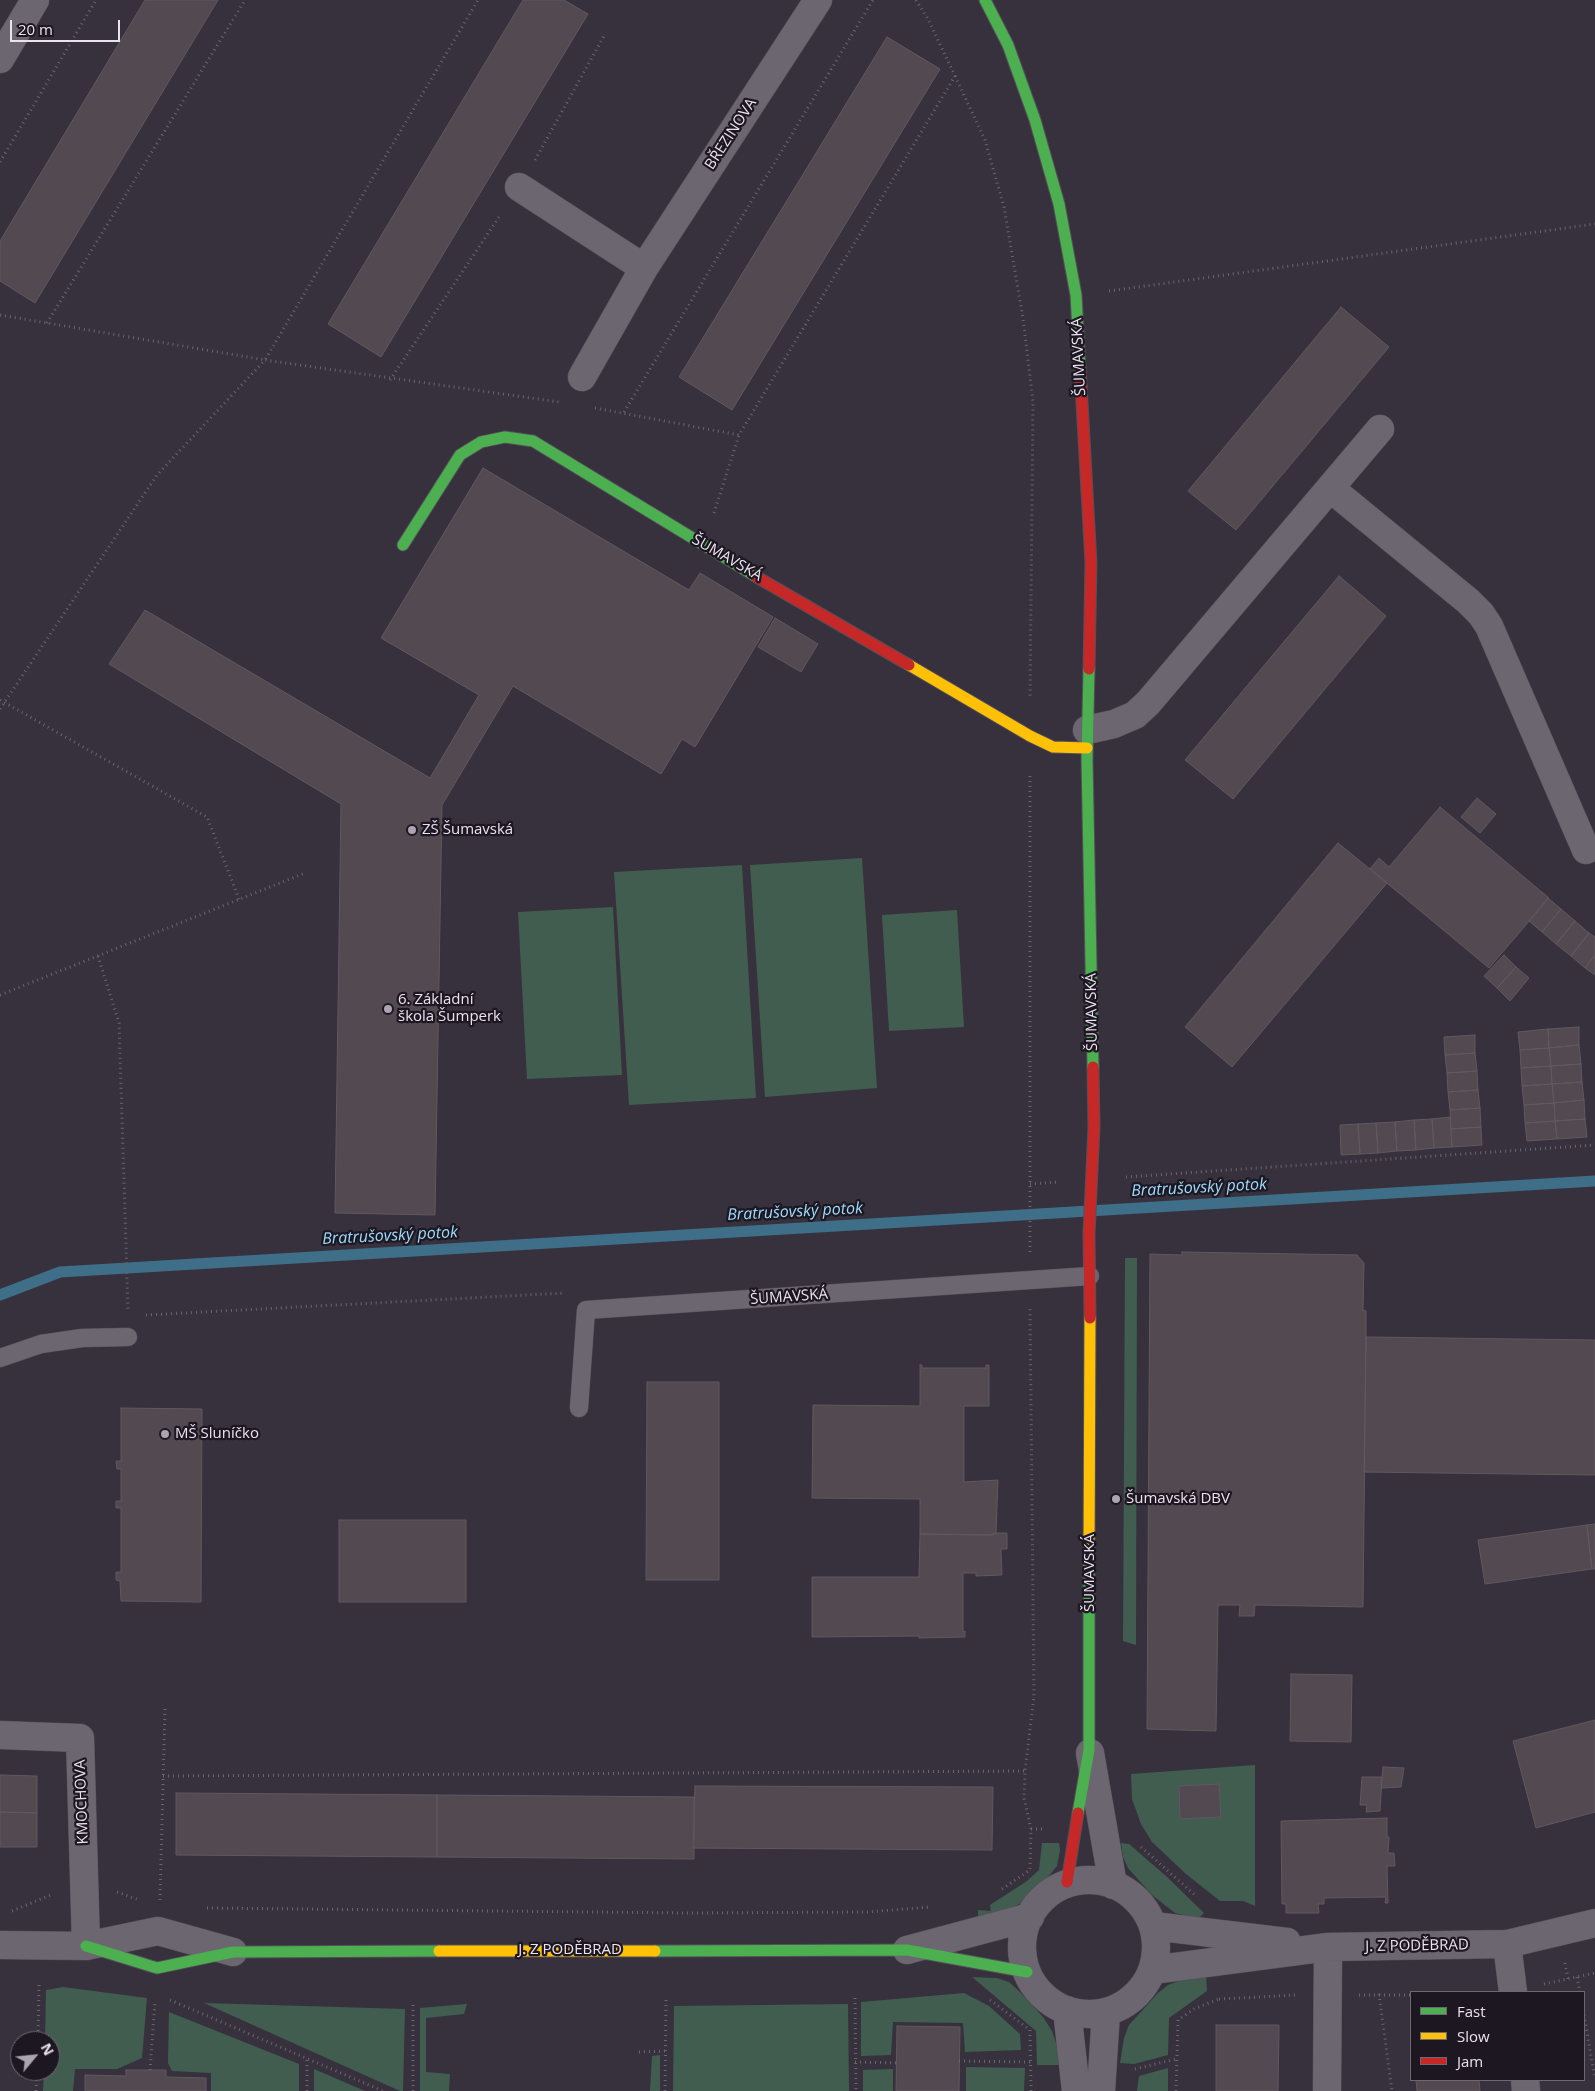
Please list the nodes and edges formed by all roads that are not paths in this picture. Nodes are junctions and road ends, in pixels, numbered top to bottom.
1 (35, 0) edge
2 (818, 0) edge
3 (985, 0) edge
4 (0, 59) edge
5 (519, 187) dead end
6 (644, 268) junction
7 (582, 377) dead end
8 (1380, 429) dead end
9 (1330, 488) junction
10 (403, 545) dead end
11 (1087, 739) junction
12 (1586, 850) dead end
13 (1090, 1276) junction
14 (128, 1337) dead end
15 (0, 1358) edge
16 (579, 1408) dead end
17 (0, 1734) edge
18 (1089, 1750) junction
19 (1067, 1882) junction
20 (1113, 1885) junction
21 (1030, 1917) junction
22 (1595, 1923) edge
23 (1153, 1926) junction
24 (1507, 1944) junction
25 (0, 1945) edge
26 (86, 1946) junction
27 (1328, 1947) junction
28 (907, 1950) junction
29 (233, 1952) junction
30 (1152, 1970) junction
31 (1027, 1972) junction
32 (1513, 1991) edge
33 (1067, 2010) junction
34 (1106, 2012) junction
35 (1076, 2091) edge
36 (1101, 2091) edge
37 (1326, 2091) edge

1 - 4 street
2 - 6 street, BŘEZINOVA
3 - 11 street, ŠUMAVSKÁ
5 - 6 street
6 - 7 street, BŘEZINOVA
8 - 9 street, ŠUMAVSKÁ
9 - 11 street, ŠUMAVSKÁ
9 - 12 street
10 - 11 street, ŠUMAVSKÁ
11 - 13 street, ŠUMAVSKÁ
13 - 16 lane, ŠUMAVSKÁ
13 - 18 street, ŠUMAVSKÁ
14 - 15 lane
17 - 26 street, KMOCHOVA
18 - 19 street, ŠUMAVSKÁ
18 - 20 street, ŠUMAVSKÁ
19 - 20 street
19 - 21 street
20 - 23 street
21 - 28 street, J. Z PODĚBRAD
21 - 31 street
22 - 24 street, J. Z PODĚBRAD
23 - 27 street, J. Z PODĚBRAD
23 - 30 street
24 - 27 street, J. Z PODĚBRAD
24 - 32 street
25 - 26 street, J. Z PODĚBRAD
26 - 29 street, J. Z PODĚBRAD
26 - 29 street, J. Z PODĚBRAD
27 - 30 street, J. Z PODĚBRAD
27 - 37 street
28 - 29 street, J. Z PODĚBRAD
28 - 31 street, J. Z PODĚBRAD
30 - 34 street
31 - 33 street
33 - 34 street
33 - 35 street
34 - 36 street

